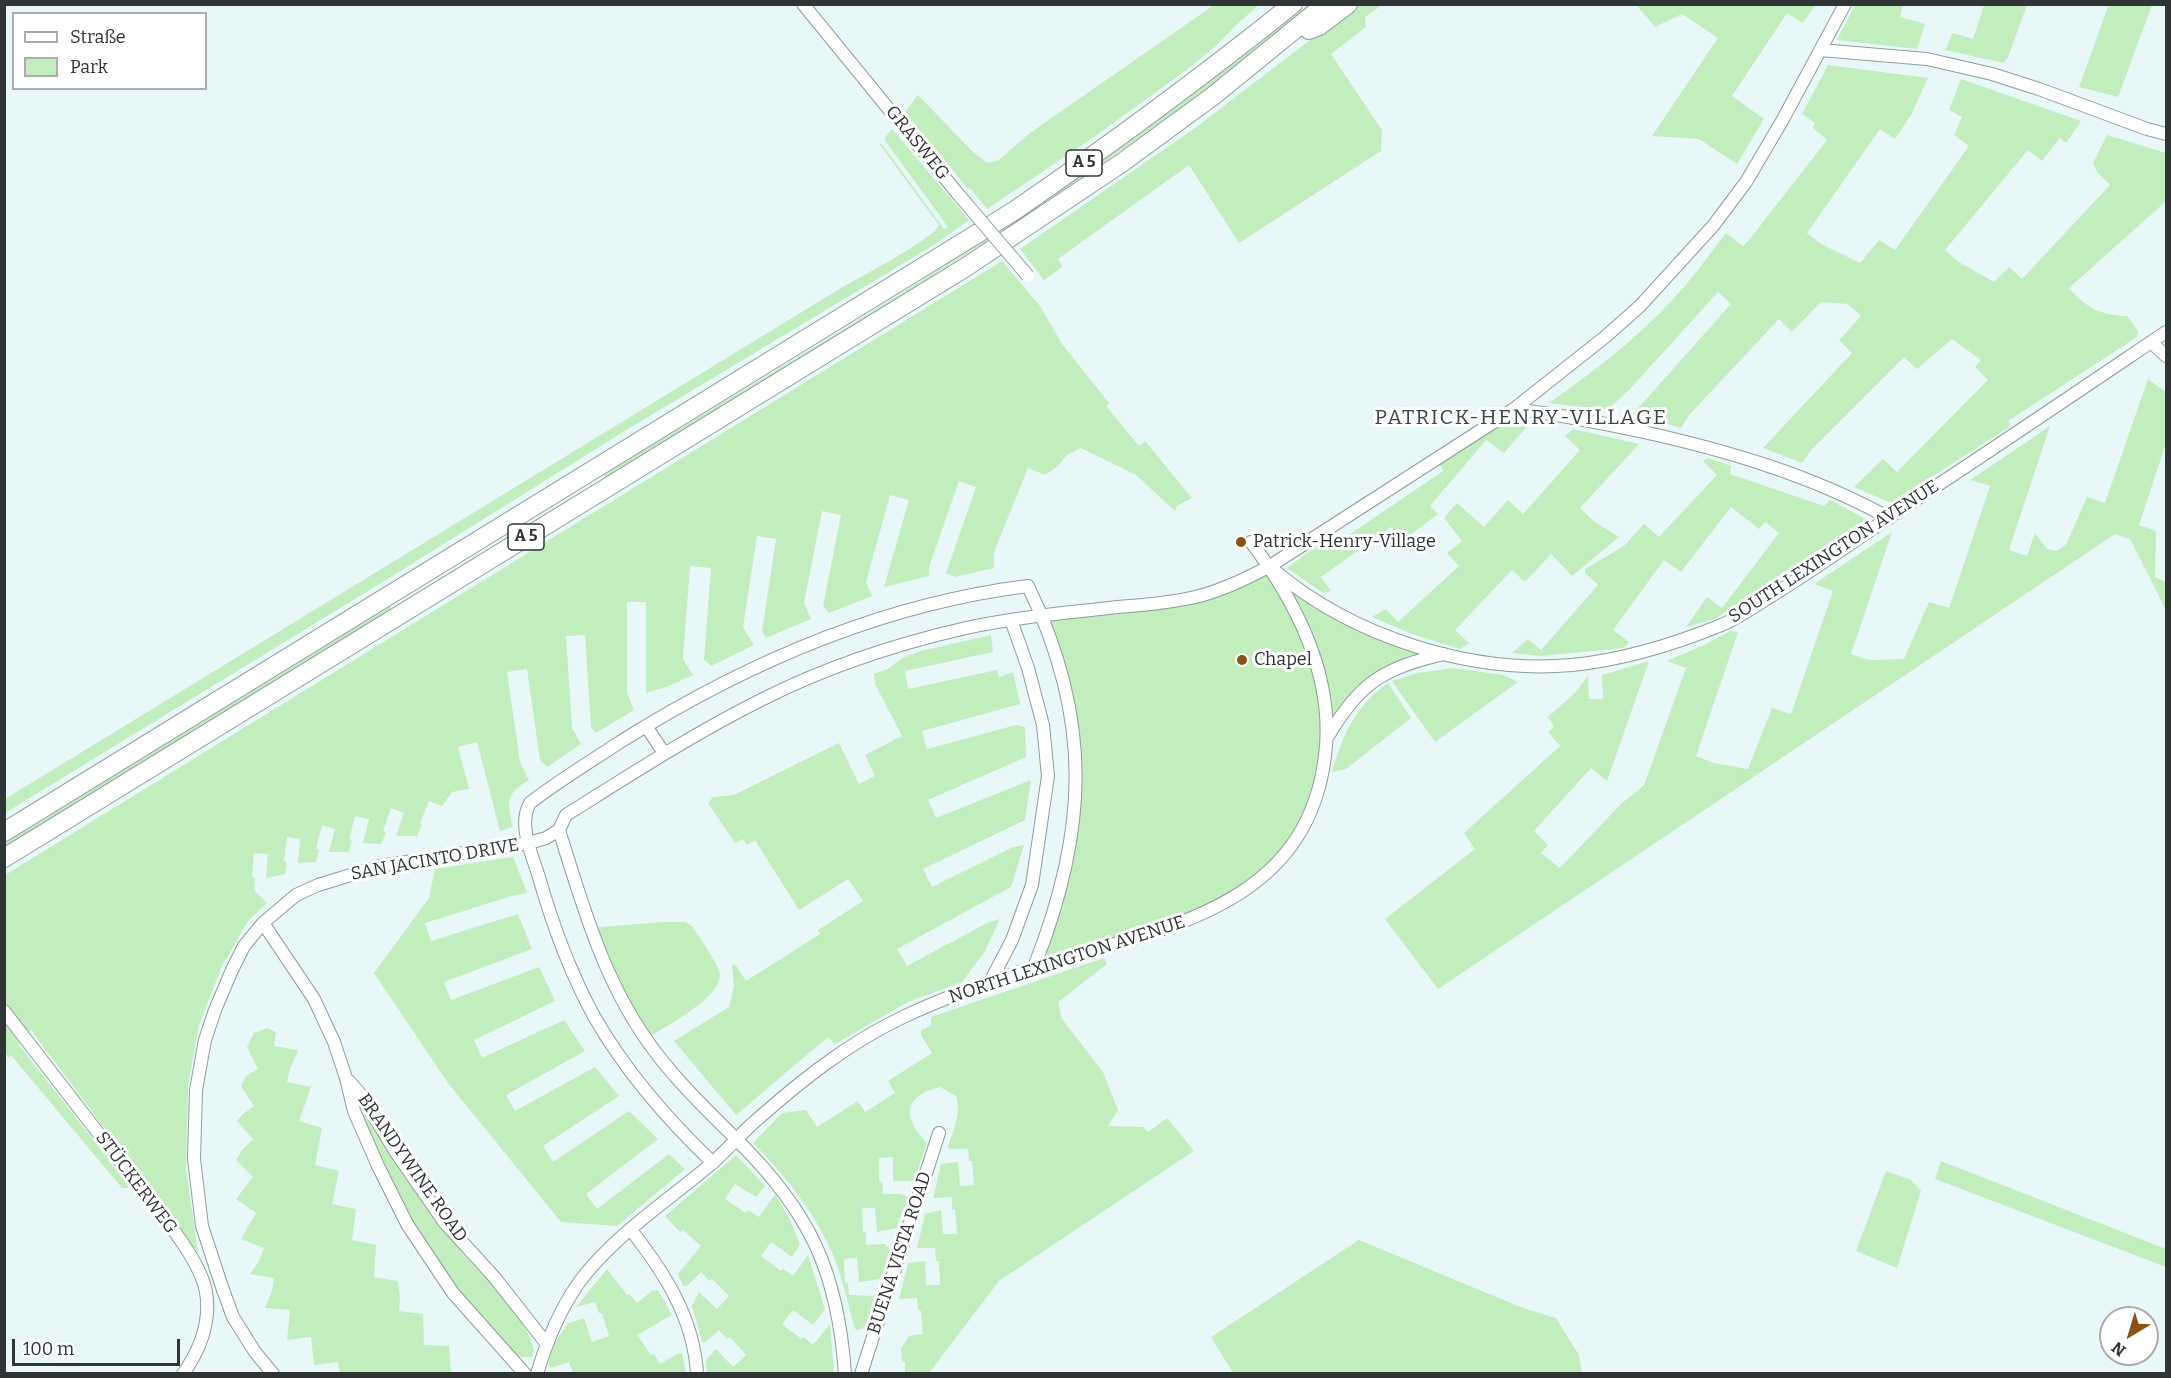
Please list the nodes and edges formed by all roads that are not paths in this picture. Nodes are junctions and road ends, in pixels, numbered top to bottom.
1 (803, 4) edge
2 (1293, 4) edge
3 (1326, 4) edge
4 (1348, 4) edge
5 (1845, 4) edge
6 (1285, 39) junction
7 (1820, 50) junction
8 (2166, 134) edge
9 (1029, 278) dead end
10 (2166, 332) edge
11 (2151, 342) junction
12 (2166, 356) edge
13 (1514, 409) junction
14 (1889, 518) junction
15 (1251, 542) dead end
16 (1270, 566) junction
17 (1042, 615) junction
18 (1011, 620) junction
19 (1446, 654) junction
20 (646, 726) junction
21 (1327, 739) junction
22 (664, 753) junction
23 (559, 830) junction
24 (4, 832) edge
25 (528, 843) junction
26 (4, 858) edge
27 (263, 923) junction
28 (1034, 967) junction
29 (990, 982) junction
30 (4, 1011) edge
31 (346, 1078) junction
32 (939, 1133) dead end
33 (736, 1139) junction
34 (713, 1162) junction
35 (631, 1230) junction
36 (546, 1343) junction
37 (183, 1374) edge
38 (273, 1374) edge
39 (525, 1374) edge
40 (537, 1374) edge
41 (697, 1374) edge
42 (845, 1374) edge
43 (861, 1374) edge

1 - 9 street, GRASWEG, bridge
2 - 24 highway, A 5
3 - 6 highway, A 5
4 - 6 highway, A 5
5 - 7 street
6 - 26 highway, A 5
7 - 8 street
7 - 13 street
10 - 11 street, SOUTH LEXINGTON AVENUE
11 - 12 street
11 - 14 street, SOUTH LEXINGTON AVENUE
13 - 14 street
13 - 16 street
14 - 19 street, SOUTH LEXINGTON AVENUE
15 - 16 street
16 - 17 street
16 - 19 street, SOUTH LEXINGTON AVENUE
16 - 21 street, NORTH LEXINGTON AVENUE
17 - 18 street
17 - 20 street
17 - 28 street
18 - 22 street
18 - 29 street
19 - 21 street, NORTH LEXINGTON AVENUE
20 - 22 street
20 - 25 street
21 - 28 street, NORTH LEXINGTON AVENUE
22 - 23 street
23 - 25 street, SAN JACINTO DRIVE
23 - 33 street
25 - 27 street, SAN JACINTO DRIVE
25 - 34 street
27 - 31 street, BRANDYWINE ROAD
27 - 38 street, SAN JACINTO DRIVE
28 - 29 street, NORTH LEXINGTON AVENUE
29 - 33 street, NORTH LEXINGTON AVENUE
30 - 37 street, STÜCKERWEG
31 - 36 street, BRANDYWINE ROAD
31 - 39 street, BRANDYWINE ROAD
32 - 43 street, BUENA VISTA ROAD
33 - 34 street, NORTH LEXINGTON AVENUE
33 - 42 street
34 - 35 street, NORTH LEXINGTON AVENUE
35 - 36 street, NORTH LEXINGTON AVENUE
35 - 41 street
36 - 40 street, NORTH LEXINGTON AVENUE

